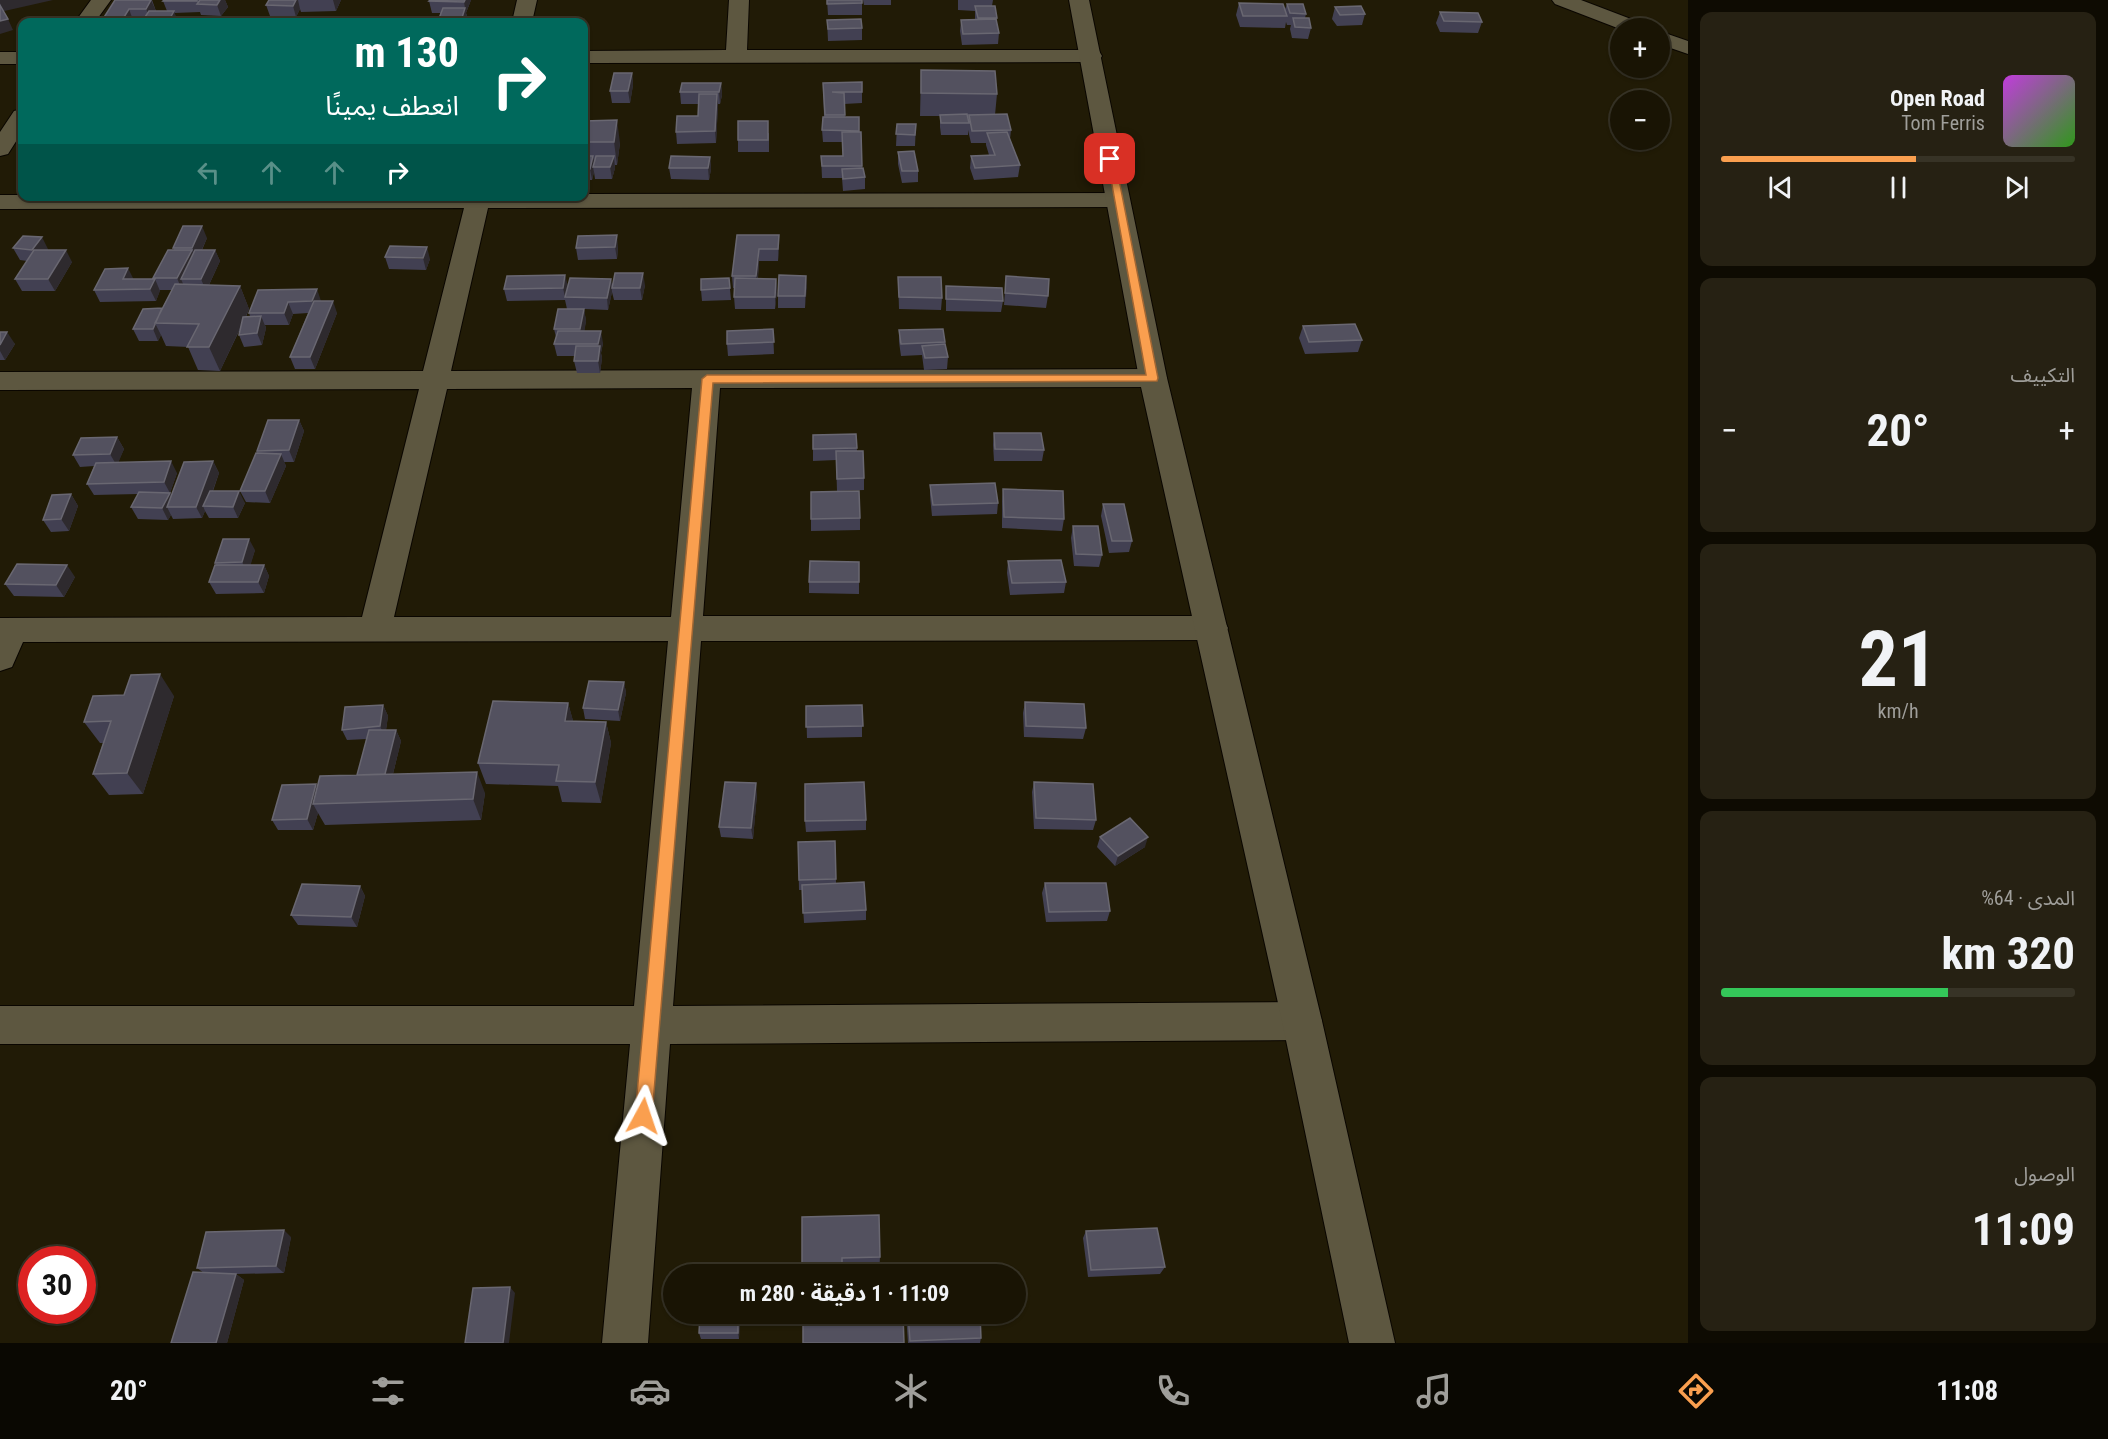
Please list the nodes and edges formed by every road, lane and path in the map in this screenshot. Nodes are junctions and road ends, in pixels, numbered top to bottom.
1 (100, 0) edge
2 (527, 0) edge
3 (739, 0) edge
4 (1079, 0) edge
5 (1562, 0) edge
6 (88, 18) edge
7 (523, 18) edge
8 (1610, 18) edge
9 (1670, 41) edge
10 (1688, 48) edge
11 (736, 56) junction
12 (1091, 56) junction
13 (588, 57) edge
14 (0, 58) edge
15 (18, 58) edge
16 (18, 122) edge
17 (0, 149) edge
18 (588, 199) edge
19 (1118, 200) junction
20 (160, 201) edge
21 (479, 201) edge
22 (0, 202) edge
23 (1153, 378) junction
24 (707, 379) junction
25 (435, 380) junction
26 (0, 381) edge
27 (686, 628) junction
28 (1212, 628) junction
29 (375, 629) junction
30 (4, 639) edge
31 (1302, 1021) junction
32 (0, 1025) edge
33 (651, 1025) junction
34 (625, 1343) edge
35 (1372, 1343) edge

1 - 6 street
2 - 7 street
3 - 11 street
4 - 12 street
5 - 8 street
9 - 10 street
11 - 12 street
11 - 13 street
12 - 19 street
14 - 15 street
16 - 17 street
18 - 19 street
19 - 23 street
20 - 22 street
21 - 25 street
23 - 24 street
23 - 28 street
24 - 25 street
24 - 27 street
25 - 26 street
25 - 29 street
27 - 28 street
27 - 29 street
27 - 33 street
28 - 31 street
29 - 30 street
31 - 33 street
31 - 35 street
32 - 33 street
33 - 34 street

